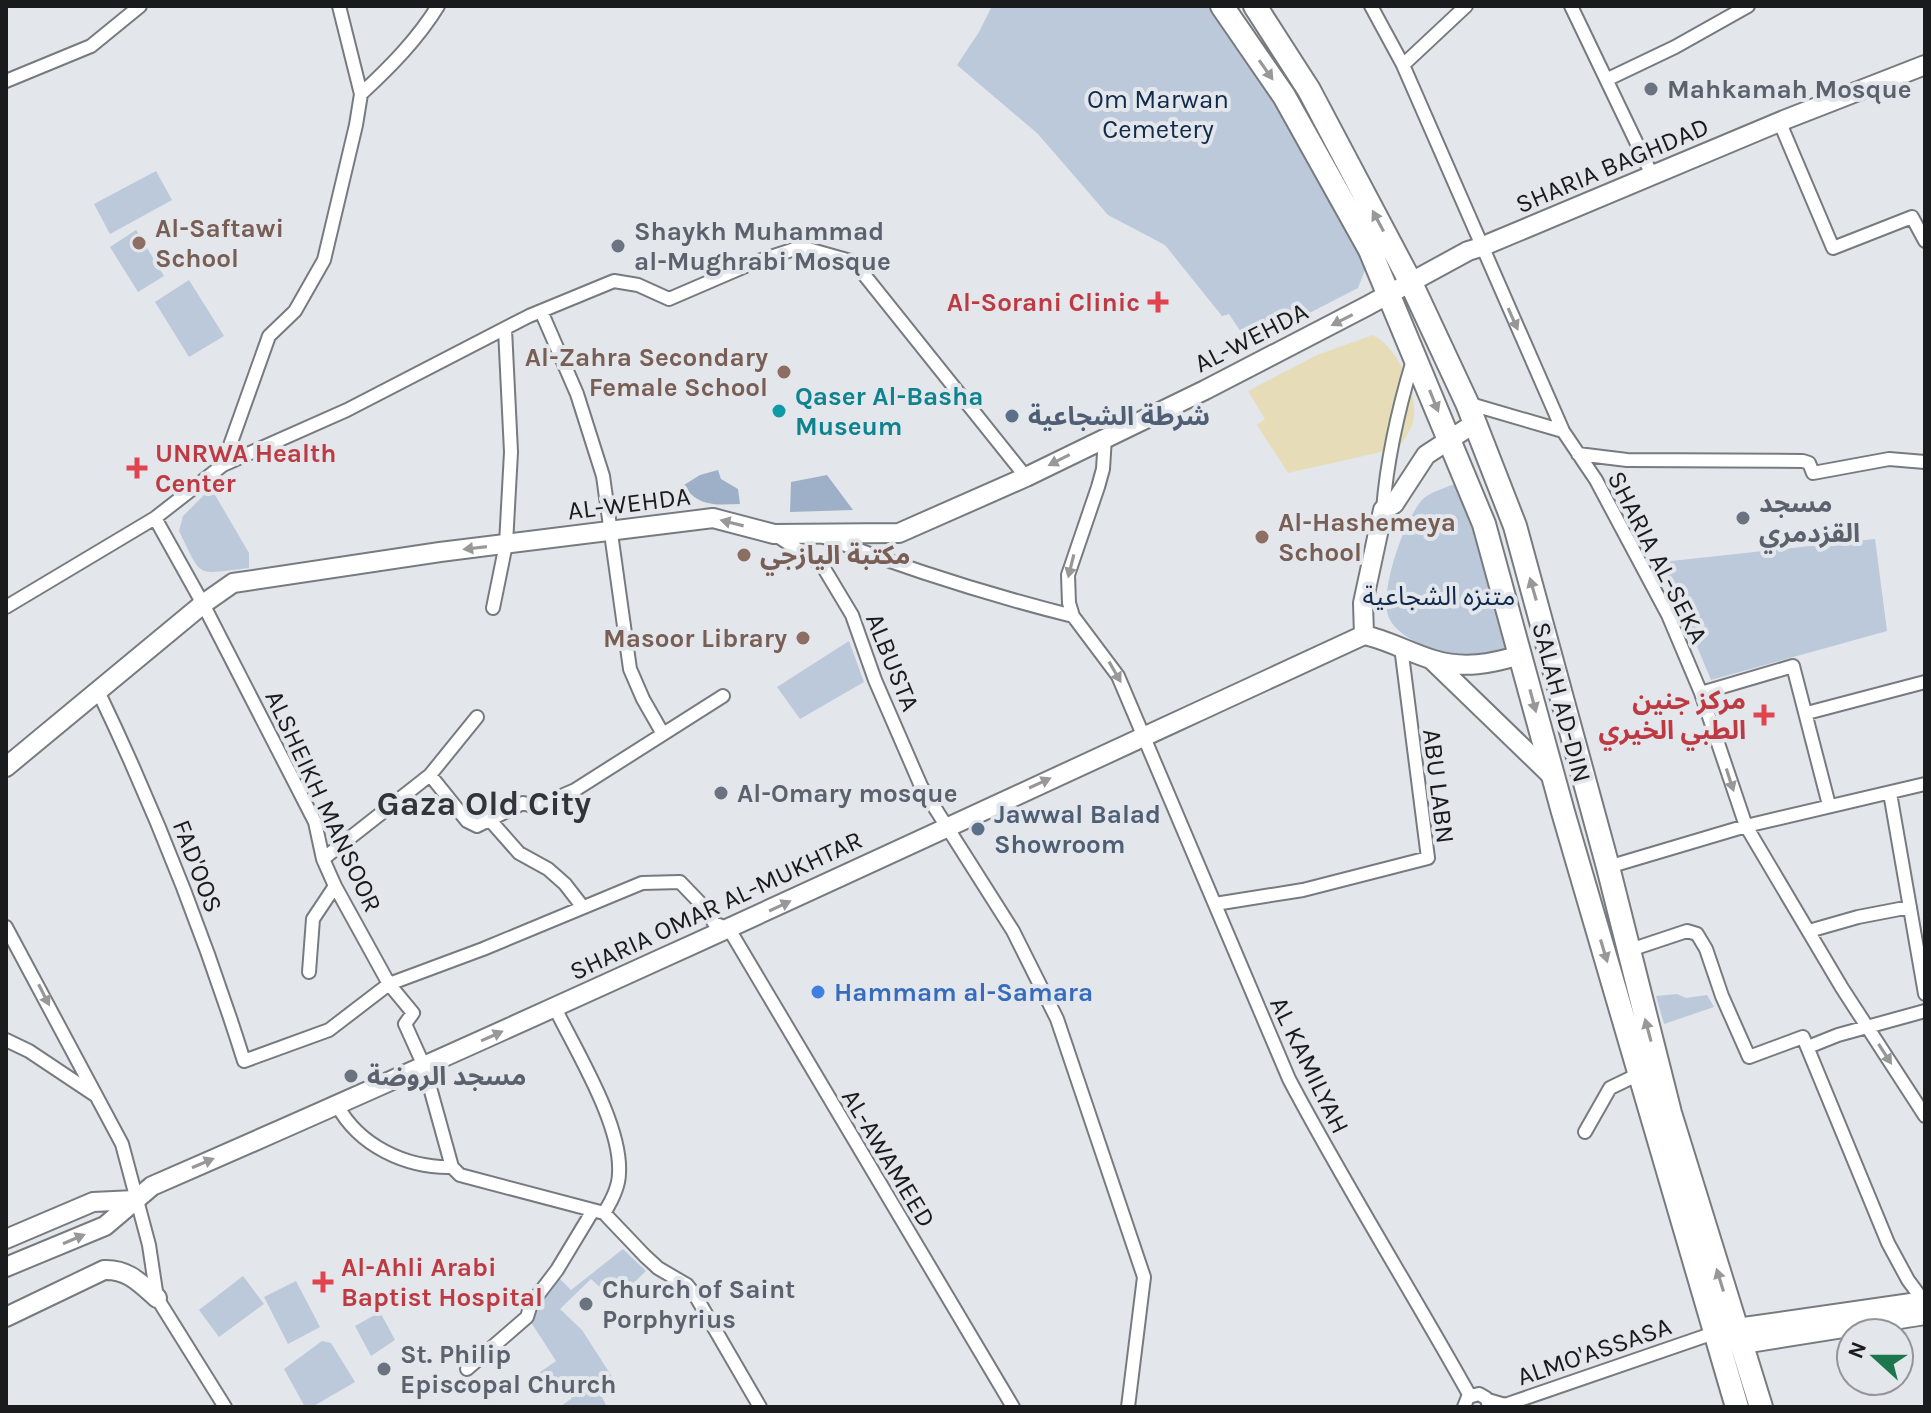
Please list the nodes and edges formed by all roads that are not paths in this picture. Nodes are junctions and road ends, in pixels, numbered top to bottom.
1 (140, 6) edge
2 (339, 6) edge
3 (438, 6) edge
4 (1222, 6) edge
5 (1255, 6) edge
6 (1371, 6) edge
7 (1466, 6) edge
8 (1571, 6) edge
9 (1748, 6) edge
10 (1403, 65) junction
11 (1925, 65) edge
12 (1608, 79) junction
13 (6, 81) edge
14 (361, 94) junction
15 (1780, 123) junction
16 (1652, 175) junction
17 (1925, 241) edge
18 (1481, 247) junction
19 (1410, 281) junction
20 (1390, 293) junction
21 (541, 311) junction
22 (505, 329) junction
23 (1415, 355) junction
24 (1471, 413) junction
25 (1563, 431) junction
26 (1105, 437) junction
27 (1449, 439) junction
28 (1578, 454) junction
29 (1925, 462) edge
30 (223, 465) junction
31 (1026, 477) junction
32 (1383, 510) junction
33 (155, 518) junction
34 (612, 531) junction
35 (814, 533) junction
36 (774, 534) junction
37 (506, 544) junction
38 (203, 604) junction
39 (6, 607) edge
40 (493, 608) dead end
41 (1073, 616) junction
42 (1364, 635) junction
43 (1401, 647) junction
44 (1520, 655) junction
45 (1432, 660) junction
46 (1925, 682) edge
47 (98, 691) junction
48 (1701, 693) junction
49 (723, 696) dead end
50 (1807, 713) junction
51 (477, 717) dead end
52 (663, 734) junction
53 (1145, 736) junction
54 (6, 767) edge
55 (430, 775) junction
56 (1554, 778) junction
57 (1925, 784) edge
58 (1890, 793) junction
59 (1829, 805) junction
60 (489, 819) junction
61 (1746, 826) junction
62 (946, 827) junction
63 (323, 859) junction
64 (1608, 867) junction
65 (335, 886) junction
66 (1215, 904) junction
67 (582, 906) junction
68 (1910, 907) junction
69 (6, 927) edge
70 (729, 929) junction
71 (1809, 931) junction
72 (1627, 951) junction
73 (309, 972) dead end
74 (389, 984) junction
75 (1925, 994) edge
76 (555, 1008) junction
77 (1925, 1011) edge
78 (1867, 1027) junction
79 (6, 1040) edge
80 (1808, 1047) junction
81 (424, 1066) junction
82 (1641, 1073) junction
83 (97, 1097) junction
84 (337, 1105) junction
85 (1925, 1116) edge
86 (1585, 1132) dead end
87 (452, 1167) junction
88 (135, 1200) junction
89 (598, 1213) junction
90 (6, 1239) edge
91 (6, 1267) edge
92 (157, 1298) junction
93 (1925, 1305) edge
94 (6, 1317) edge
95 (1714, 1333) junction
96 (1740, 1336) junction
97 (467, 1369) dead end
98 (1467, 1402) edge
99 (1489, 1404) edge
100 (225, 1407) edge
101 (760, 1407) edge
102 (1013, 1407) edge
103 (1128, 1407) edge
104 (1737, 1407) edge
105 (1761, 1407) edge

1 - 13 street
2 - 14 street
3 - 14 street
4 -> 20 highway, SALAH AD-DIN
19 -> 5 highway, SALAH AD-DIN
6 - 10 street, SHARIA AL-SEKA
7 - 10 street
8 - 12 street
9 - 12 street
10 - 18 street, SHARIA AL-SEKA
11 - 15 main road, SHARIA BAGHDAD
12 - 16 street
14 - 30 street
15 - 16 main road, SHARIA BAGHDAD
15 - 17 street
16 - 18 main road, SHARIA BAGHDAD
18 - 19 main road, SHARIA BAGHDAD
18 -> 25 street, SHARIA AL-SEKA
19 - 20 main road, AL-WEHDA
19 - 24 highway, SALAH AD-DIN
20 - 23 highway, SALAH AD-DIN
20 -> 26 main road, AL-WEHDA
21 - 22 street
21 - 31 street
21 - 34 street
22 - 30 street
22 - 37 street
23 -> 27 highway, SALAH AD-DIN
23 - 32 street
24 - 25 street
24 - 27 main road
64 -> 24 highway, SALAH AD-DIN
25 - 28 street, SHARIA AL-SEKA
26 -> 31 main road, AL-WEHDA
26 -> 41 street
27 - 32 main road
27 - 44 highway, SALAH AD-DIN
28 - 29 street
28 - 48 street, SHARIA AL-SEKA
30 - 33 street
31 - 35 main road, AL-WEHDA
32 - 42 main road
33 - 38 street, ALSHEIKH MANSOOR
33 - 39 street
36 -> 34 main road, AL-WEHDA
34 - 37 main road, AL-WEHDA
34 - 52 street
35 - 36 main road, AL-WEHDA
35 - 41 street
36 - 62 street, ALBUSTA
37 -> 38 main road, AL-WEHDA
37 - 40 street
38 - 47 main road, AL-WEHDA
38 - 63 street, ALSHEIKH MANSOOR
41 -> 53 street, AL KAMILYAH
42 - 43 main road
42 - 53 main road, SHARIA OMAR AL-MUKHTAR
43 - 45 main road
43 - 66 street, ABU LABN
44 - 45 main road
44 -> 56 highway, SALAH AD-DIN
45 - 56 main road
46 - 50 street
47 - 54 main road, AL-WEHDA
47 - 74 street, FAD'OOS
48 - 50 street
48 -> 61 street, SHARIA AL-SEKA
49 - 52 street
50 - 59 street
51 - 55 street
52 - 60 street
62 -> 53 main road, SHARIA OMAR AL-MUKHTAR
53 - 66 street, AL KAMILYAH
55 - 60 street
55 - 63 street
56 -> 82 highway, SALAH AD-DIN
57 - 58 street
58 - 59 street
58 - 68 street
59 - 61 street
60 - 67 street
61 - 64 street
61 - 71 street, SHARIA AL-SEKA
70 -> 62 main road, SHARIA OMAR AL-MUKHTAR
62 - 103 street, ALBUSTA
63 - 65 street, ALSHEIKH MANSOOR
64 - 72 highway, SALAH AD-DIN
65 - 73 street
65 - 74 street, ALSHEIKH MANSOOR
66 - 98 street, AL KAMILYAH
67 - 70 street, AL-AWAMEED
67 - 74 street
68 - 71 street
68 - 75 street
69 -> 83 street
70 - 76 main road, SHARIA OMAR AL-MUKHTAR
70 - 102 street, AL-AWAMEED
71 - 78 street, SHARIA AL-SEKA
72 - 80 street
96 -> 72 highway, SALAH AD-DIN
74 - 81 street, ALSHEIKH MANSOOR
81 -> 76 main road, SHARIA OMAR AL-MUKHTAR
76 - 89 street
77 - 78 street
78 - 80 street
78 -> 85 street, SHARIA AL-SEKA
79 - 83 street
80 - 93 street
81 - 84 main road, SHARIA OMAR AL-MUKHTAR
81 - 87 street, ALSHEIKH MANSOOR
82 - 86 street
82 - 95 highway, SALAH AD-DIN
83 - 88 street
84 - 87 street
88 -> 84 main road, SHARIA OMAR AL-MUKHTAR
87 - 89 street
88 - 90 main road, SHARIA OMAR AL-MUKHTAR
91 -> 88 main road, SHARIA OMAR AL-MUKHTAR
88 - 92 street
89 - 97 street
89 - 101 street
92 - 94 main road
92 - 100 street
93 - 96 main road
95 - 99 street, ALMO'ASSASA
95 - 104 highway, SALAH AD-DIN
96 - 105 highway, SALAH AD-DIN
98 - 99 street, ALMO'ASSASA

